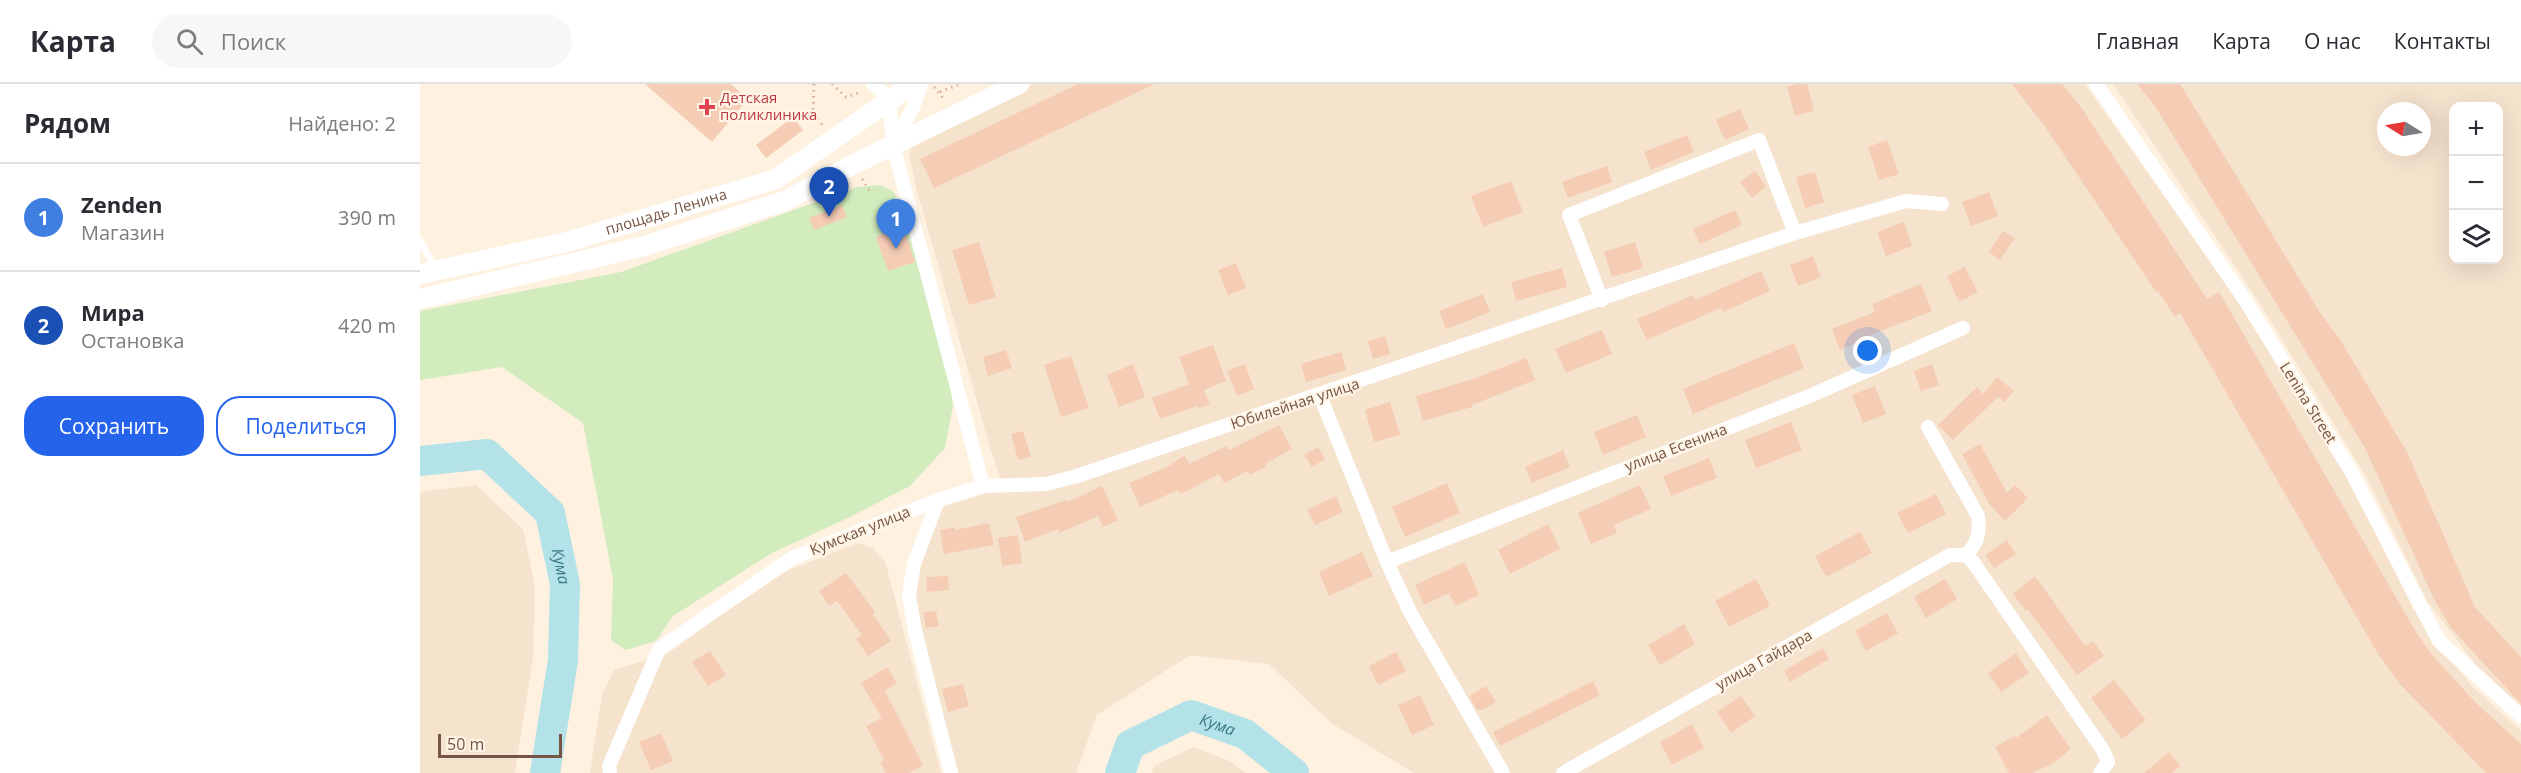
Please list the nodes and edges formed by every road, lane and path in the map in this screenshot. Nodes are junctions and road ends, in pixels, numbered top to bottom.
1 (832, 84) edge
2 (913, 84) edge
3 (921, 84) edge
4 (931, 84) edge
5 (960, 84) edge
6 (1018, 84) edge
7 (2096, 84) edge
8 (879, 90) edge
9 (940, 93) junction
10 (952, 116) junction
11 (893, 145) junction
12 (1942, 204) dead end
13 (1795, 233) junction
14 (420, 241) edge
15 (428, 272) edge
16 (420, 299) edge
17 (1602, 300) junction
18 (1963, 328) dead end
19 (1320, 396) junction
20 (1928, 427) dead end
21 (983, 486) junction
22 (938, 500) junction
23 (1966, 555) junction
24 (1387, 562) junction
25 (2521, 716) edge
26 (610, 773) edge
27 (951, 773) edge
28 (1503, 773) edge
29 (1563, 773) edge
30 (2100, 773) edge

1 - 8 path
2 - 8 street, площадь Ленина
3 - 11 street
4 - 9 path
5 - 9 path
6 - 10 street, площадь Ленина
7 - 25 street, Lenina Street
8 - 11 street
8 - 15 street, площадь Ленина
9 - 10 path
10 - 11 street, площадь Ленина
11 - 16 street, площадь Ленина
11 - 21 street
12 - 13 street, Юбилейная улица
13 - 17 street, Юбилейная улица
13 - 17 street
14 - 15 lane
17 - 19 street, Юбилейная улица
18 - 24 street, улица Есенина
19 - 21 street, Юбилейная улица
19 - 24 street
20 - 23 street
21 - 22 street, Юбилейная улица
22 - 26 street, Кумская улица
22 - 27 street, Кумская улица
23 - 29 street, улица Гайдара
23 - 30 street
24 - 28 street

